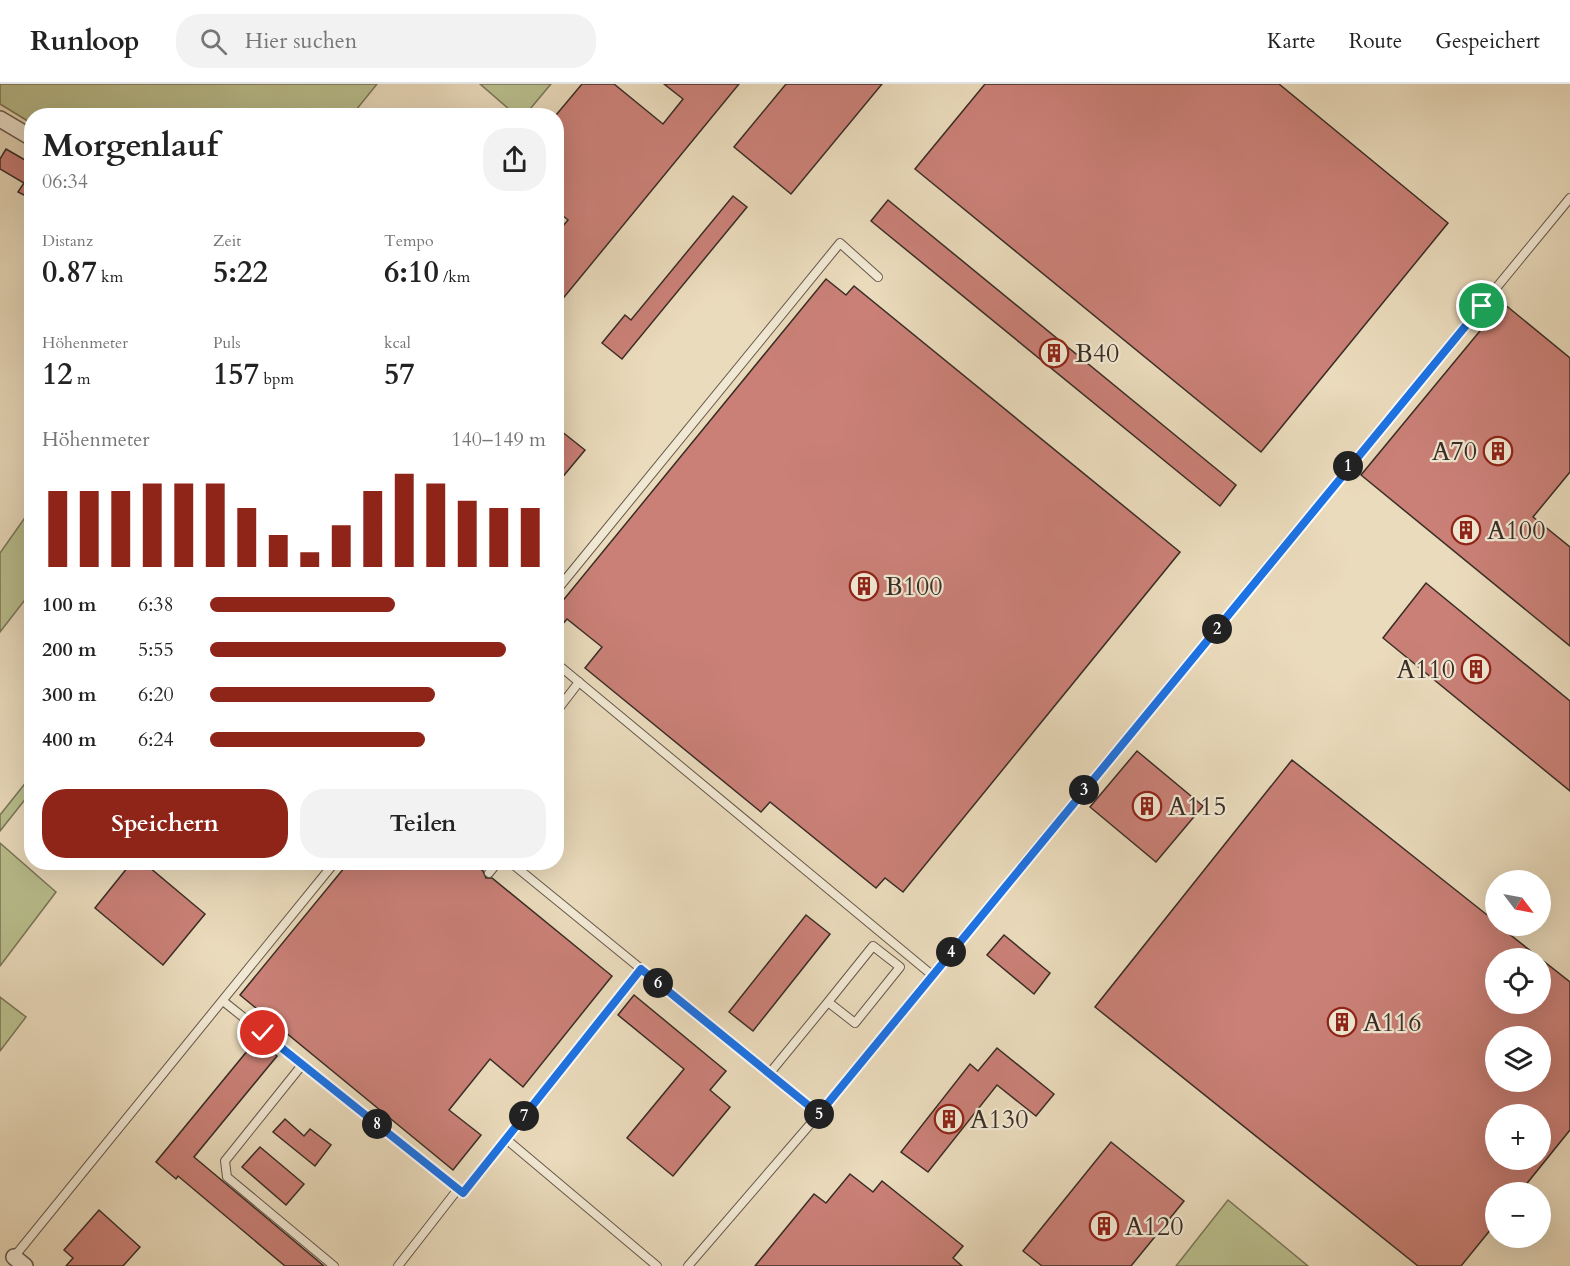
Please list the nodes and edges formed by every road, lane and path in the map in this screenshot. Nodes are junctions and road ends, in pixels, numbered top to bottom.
1 (0, 119) edge
2 (24, 133) edge
3 (1570, 198) edge
4 (878, 277) dead end
5 (564, 581) edge
6 (564, 670) edge
7 (579, 682) junction
8 (564, 702) edge
9 (329, 870) edge
10 (491, 870) edge
11 (520, 870) edge
12 (489, 873) dead end
13 (641, 969) junction
14 (932, 975) junction
15 (223, 1001) junction
16 (828, 1002) junction
17 (302, 1065) junction
18 (769, 1074) junction
19 (819, 1114) junction
20 (506, 1139) junction
21 (458, 1189) junction
22 (20, 1262) edge
23 (334, 1266) edge
24 (398, 1266) edge
25 (657, 1266) edge
26 (688, 1266) edge

1 - 2 street
3 - 14 lane
4 - 5 lane
6 - 7 lane
7 - 8 lane
7 - 14 lane
9 - 15 lane
10 - 12 lane
11 - 13 lane
13 - 18 lane
13 - 20 lane
14 - 19 lane
15 - 17 lane
15 - 22 lane
16 - 16 lane
16 - 18 lane
17 - 21 lane
17 - 23 lane
18 - 19 lane
19 - 26 lane
20 - 21 lane
20 - 25 lane
21 - 24 lane

